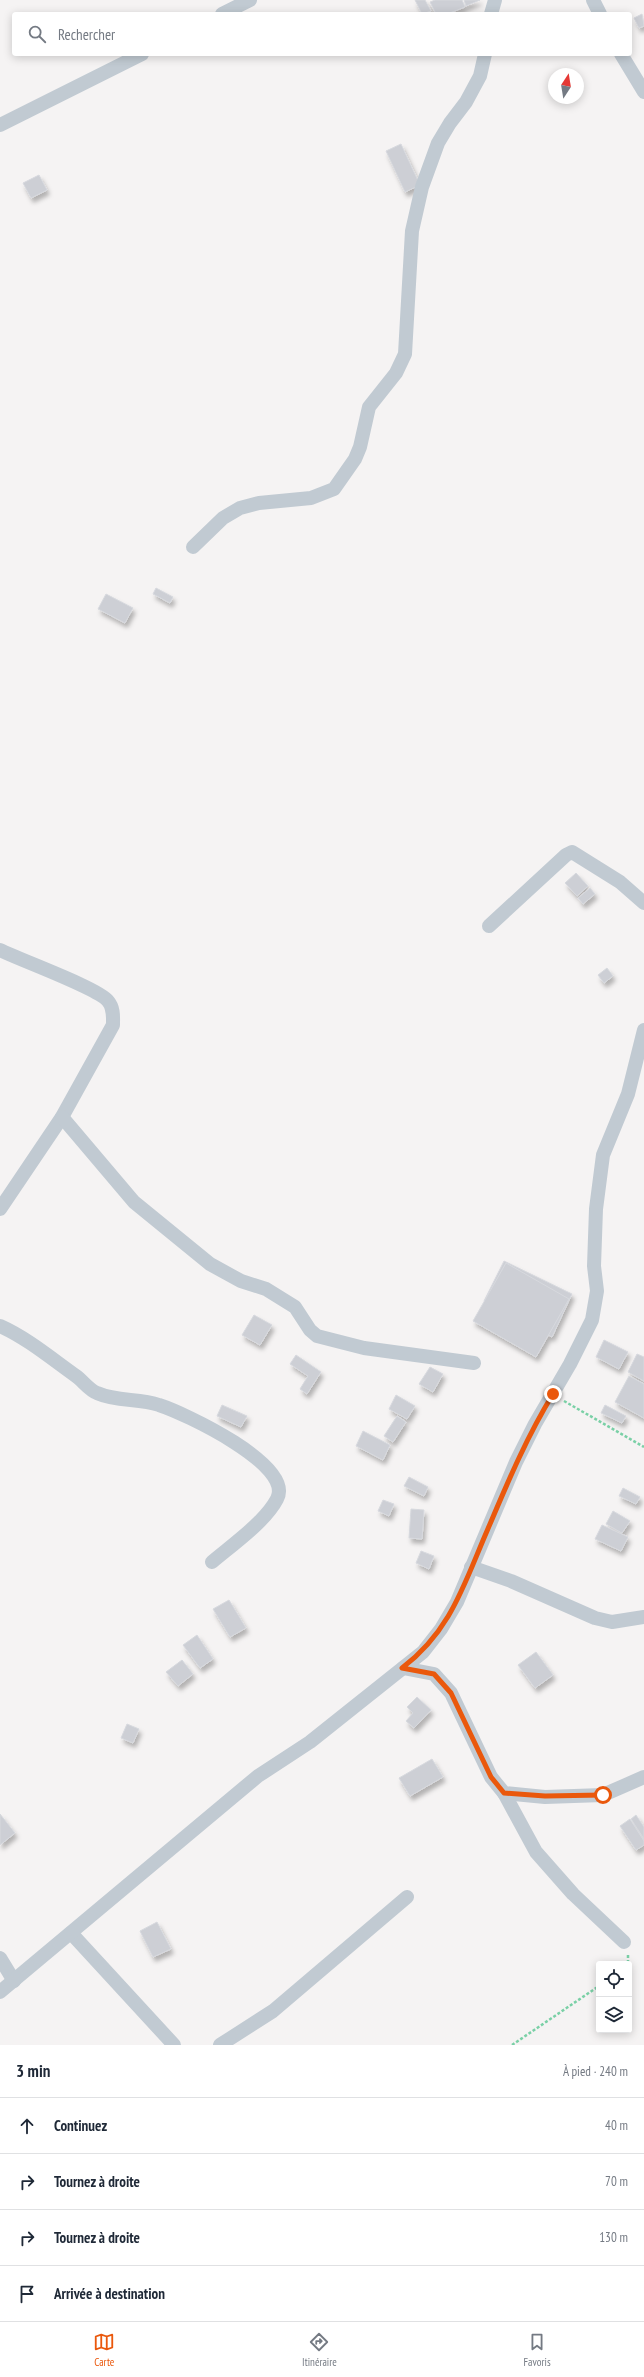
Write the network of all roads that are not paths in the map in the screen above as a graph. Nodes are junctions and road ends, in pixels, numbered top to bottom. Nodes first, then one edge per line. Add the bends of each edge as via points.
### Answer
1 (250, 0) edge
2 (495, 0) edge
3 (593, 0) edge
4 (226, 12) edge
5 (492, 12) edge
6 (599, 12) edge
7 (138, 56) edge
8 (484, 56) edge
9 (622, 56) edge
10 (644, 92) edge
11 (0, 125) edge
12 (193, 547) dead end
13 (644, 903) edge
14 (489, 926) dead end
15 (0, 950) edge
16 (644, 1030) edge
17 (62, 1117) junction
18 (0, 1209) edge
19 (0, 1326) edge
20 (474, 1363) dead end
21 (212, 1562) dead end
22 (471, 1567) junction
23 (644, 1617) edge
24 (402, 1668) junction
25 (644, 1777) edge
26 (504, 1793) junction
27 (407, 1897) dead end
28 (71, 1933) junction
29 (624, 1942) dead end
30 (0, 1958) edge
31 (14, 1981) junction
32 (0, 1992) edge
33 (174, 2045) edge
34 (220, 2045) edge

1 - 4 street
2 - 5 street
3 - 6 street
7 - 11 street
8 - 12 street via 480,76 438,143 422,187 412,232 405,354 396,374 369,407 355,459 334,489 310,498 259,503 240,508 223,518
9 - 10 street
13 - 14 street via 620,882 572,852
15 - 17 street via 86,987 108,1000 113,1012 113,1025
16 - 22 street via 628,1094 603,1154 596,1209 594,1266 597,1291 592,1320 516,1462
17 - 18 street
17 - 20 street via 134,1202 210,1264 241,1281 266,1289 295,1307 317,1336 364,1348
19 - 21 street via 46,1355 95,1392 109,1398 159,1405 237,1443 272,1471 278,1488 278,1498 269,1512
22 - 23 street via 511,1581 595,1618 612,1622
22 - 24 street via 457,1602 441,1629 423,1652
24 - 26 street via 434,1674 451,1693 491,1777
24 - 28 street via 310,1742 258,1776
25 - 26 street via 603,1795 545,1796
26 - 29 street via 536,1852 573,1894
27 - 34 street via 273,2011
28 - 31 street
28 - 33 street
30 - 31 street
31 - 32 street

